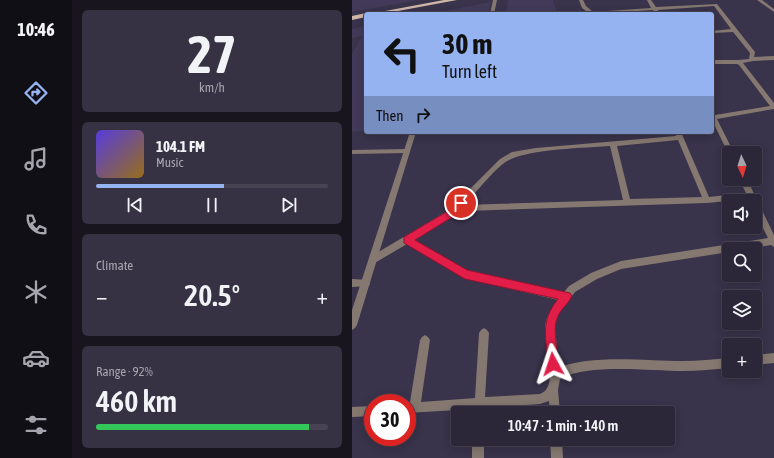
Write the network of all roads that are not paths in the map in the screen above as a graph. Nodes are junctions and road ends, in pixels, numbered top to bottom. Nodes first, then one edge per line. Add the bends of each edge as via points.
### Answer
1 (454, 0) edge
2 (495, 0) edge
3 (582, 0) edge
4 (649, 0) edge
5 (700, 0) edge
6 (759, 0) edge
7 (704, 5) junction
8 (774, 11) edge
9 (384, 12) edge
10 (492, 12) edge
11 (590, 12) edge
12 (656, 12) edge
13 (364, 15) edge
14 (352, 18) edge
15 (735, 30) junction
16 (714, 32) edge
17 (774, 58) edge
18 (752, 59) junction
19 (714, 62) edge
20 (738, 62) junction
21 (774, 107) edge
22 (714, 115) edge
23 (714, 117) edge
24 (412, 134) edge
25 (679, 135) edge
26 (613, 145) junction
27 (728, 146) edge
28 (407, 151) junction
29 (352, 152) edge
30 (707, 200) junction
31 (722, 200) edge
32 (627, 202) junction
33 (451, 213) junction
34 (762, 219) edge
35 (407, 240) junction
36 (773, 242) edge
37 (373, 260) junction
38 (352, 283) edge
39 (366, 283) junction
40 (566, 296) junction
41 (352, 325) edge
42 (484, 333) dead end
43 (425, 340) dead end
44 (774, 358) edge
45 (762, 359) edge
46 (722, 363) edge
47 (554, 376) junction
48 (553, 391) junction
49 (414, 394) edge
50 (479, 406) edge
51 (493, 406) edge
52 (554, 406) edge
53 (416, 408) edge
54 (451, 408) edge
55 (364, 411) edge
56 (352, 412) edge
57 (478, 446) edge
58 (556, 446) edge
59 (478, 458) edge
60 (557, 458) edge

1 - 9 main road
2 - 10 street
3 - 11 street via 584,7
4 - 12 street
5 - 7 street
6 - 8 street
7 - 12 street
7 - 15 street via 717,6
13 - 14 main road
15 - 16 street
15 - 18 street via 753,53
17 - 18 street
18 - 20 street
19 - 20 street
20 - 21 street
21 - 22 street
23 - 27 street
24 - 28 street
25 - 26 street
25 - 30 street
26 - 32 street
26 - 33 street via 514,154 502,161
28 - 29 street
28 - 37 street
30 - 31 street
30 - 32 street
32 - 33 street via 494,206 466,208
33 - 35 street
34 - 36 street
35 - 37 street
35 - 40 street via 465,274
36 - 40 street via 621,265 594,276 572,289
37 - 39 street
38 - 39 street
39 - 41 street
40 - 47 street via 554,312 550,327
42 - 50 street
43 - 49 street
44 - 45 street
46 - 47 street via 684,366 602,365 560,372
47 - 48 street
48 - 51 street via 549,396 540,399
48 - 52 street
53 - 54 street
55 - 56 street
57 - 59 street
58 - 60 street

